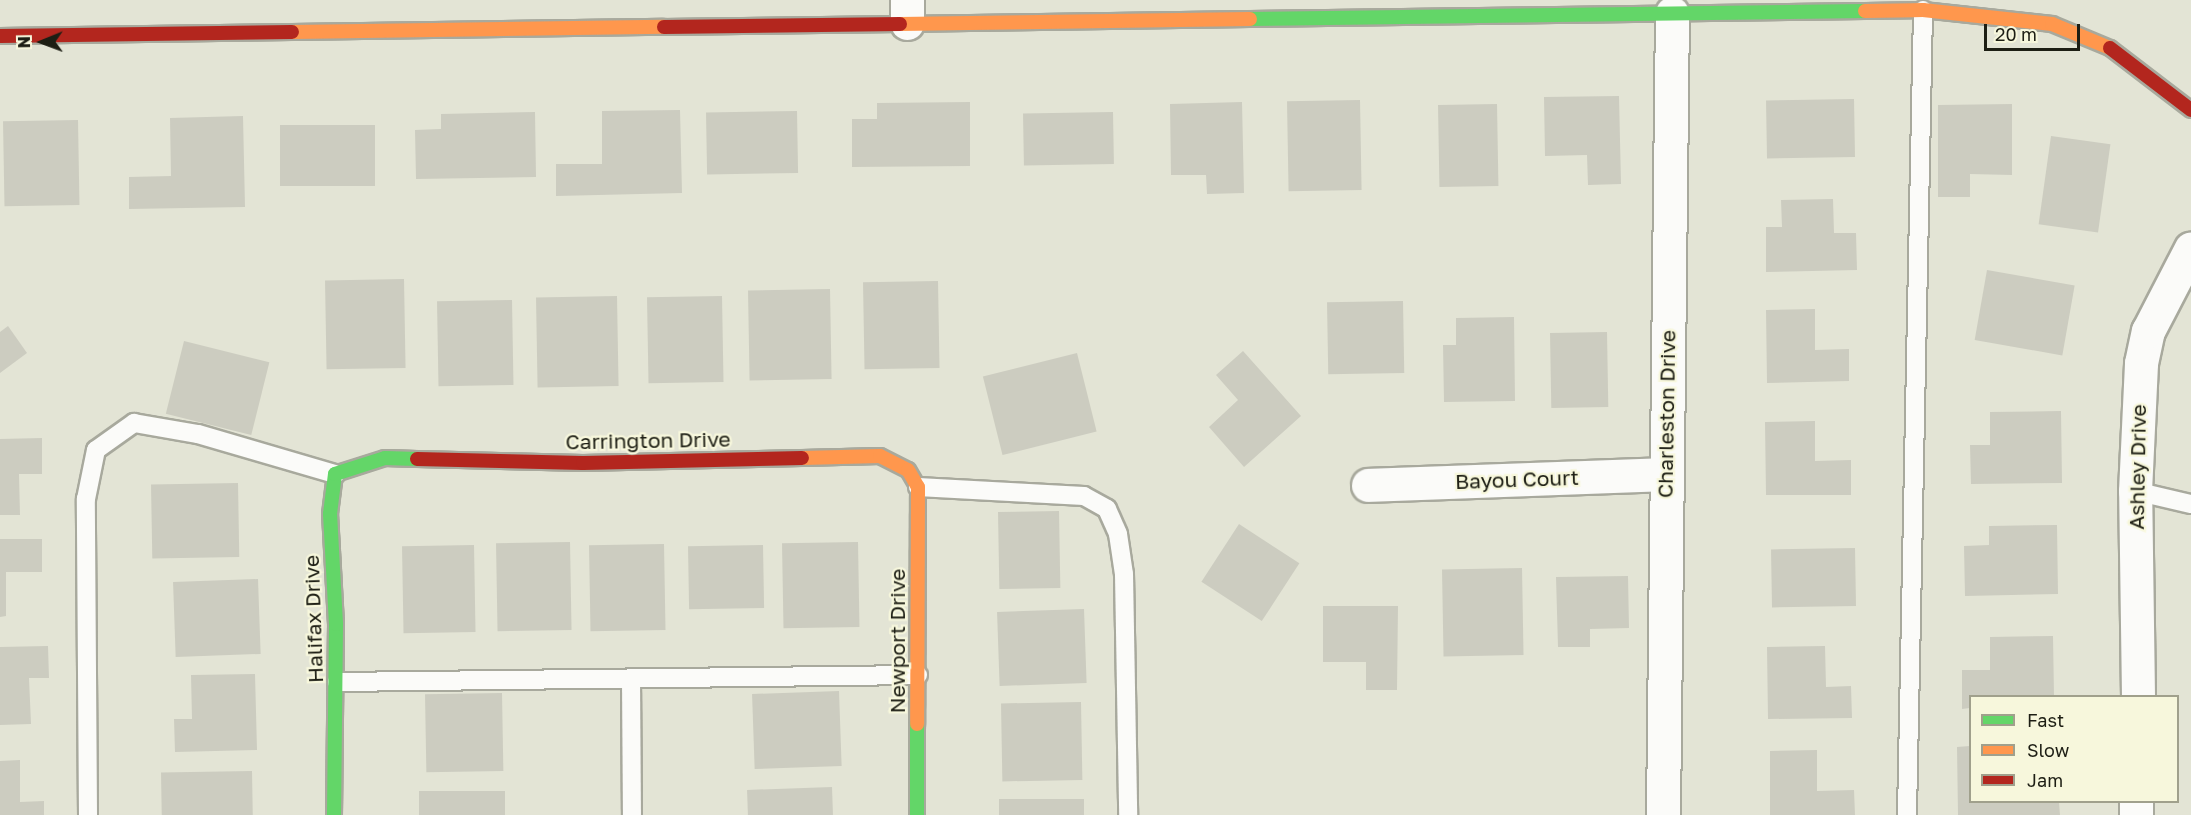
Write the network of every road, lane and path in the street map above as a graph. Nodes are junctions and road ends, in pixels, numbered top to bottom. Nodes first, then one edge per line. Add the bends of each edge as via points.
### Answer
1 (1330, 9) edge
2 (1923, 10) junction
3 (907, 12) edge
4 (1672, 13) junction
5 (0, 36) edge
6 (2191, 110) edge
7 (2191, 249) edge
8 (335, 474) junction
9 (1665, 474) junction
10 (1368, 485) dead end
11 (918, 487) junction
12 (2135, 491) junction
13 (2191, 504) edge
14 (918, 675) junction
15 (630, 679) junction
16 (337, 682) junction
17 (2138, 695) edge
18 (88, 815) edge
19 (334, 815) edge
20 (632, 815) edge
21 (917, 815) edge
22 (1128, 815) edge
23 (1663, 815) edge
24 (1907, 815) edge

1 - 3 street
1 - 4 street
2 - 4 street
2 - 6 street via 2052,24 2108,46
2 - 24 lane
3 - 5 street
4 - 9 street, Charleston Drive
7 - 12 street, Ashley Drive via 2148,331 2141,363
8 - 11 street, Carrington Drive via 385,458 583,463 880,456 908,470
8 - 16 street, Halifax Drive via 330,514
8 - 18 lane via 198,434 134,423 96,450 86,499
9 - 10 street, Bayou Court
9 - 23 street, Charleston Drive
11 - 14 street, Newport Drive
11 - 22 lane via 1084,496 1107,509 1118,534 1124,574
12 - 13 lane
12 - 17 street, Ashley Drive
14 - 15 lane
14 - 21 street, Newport Drive
15 - 16 lane
15 - 20 lane
16 - 19 street, Halifax Drive

